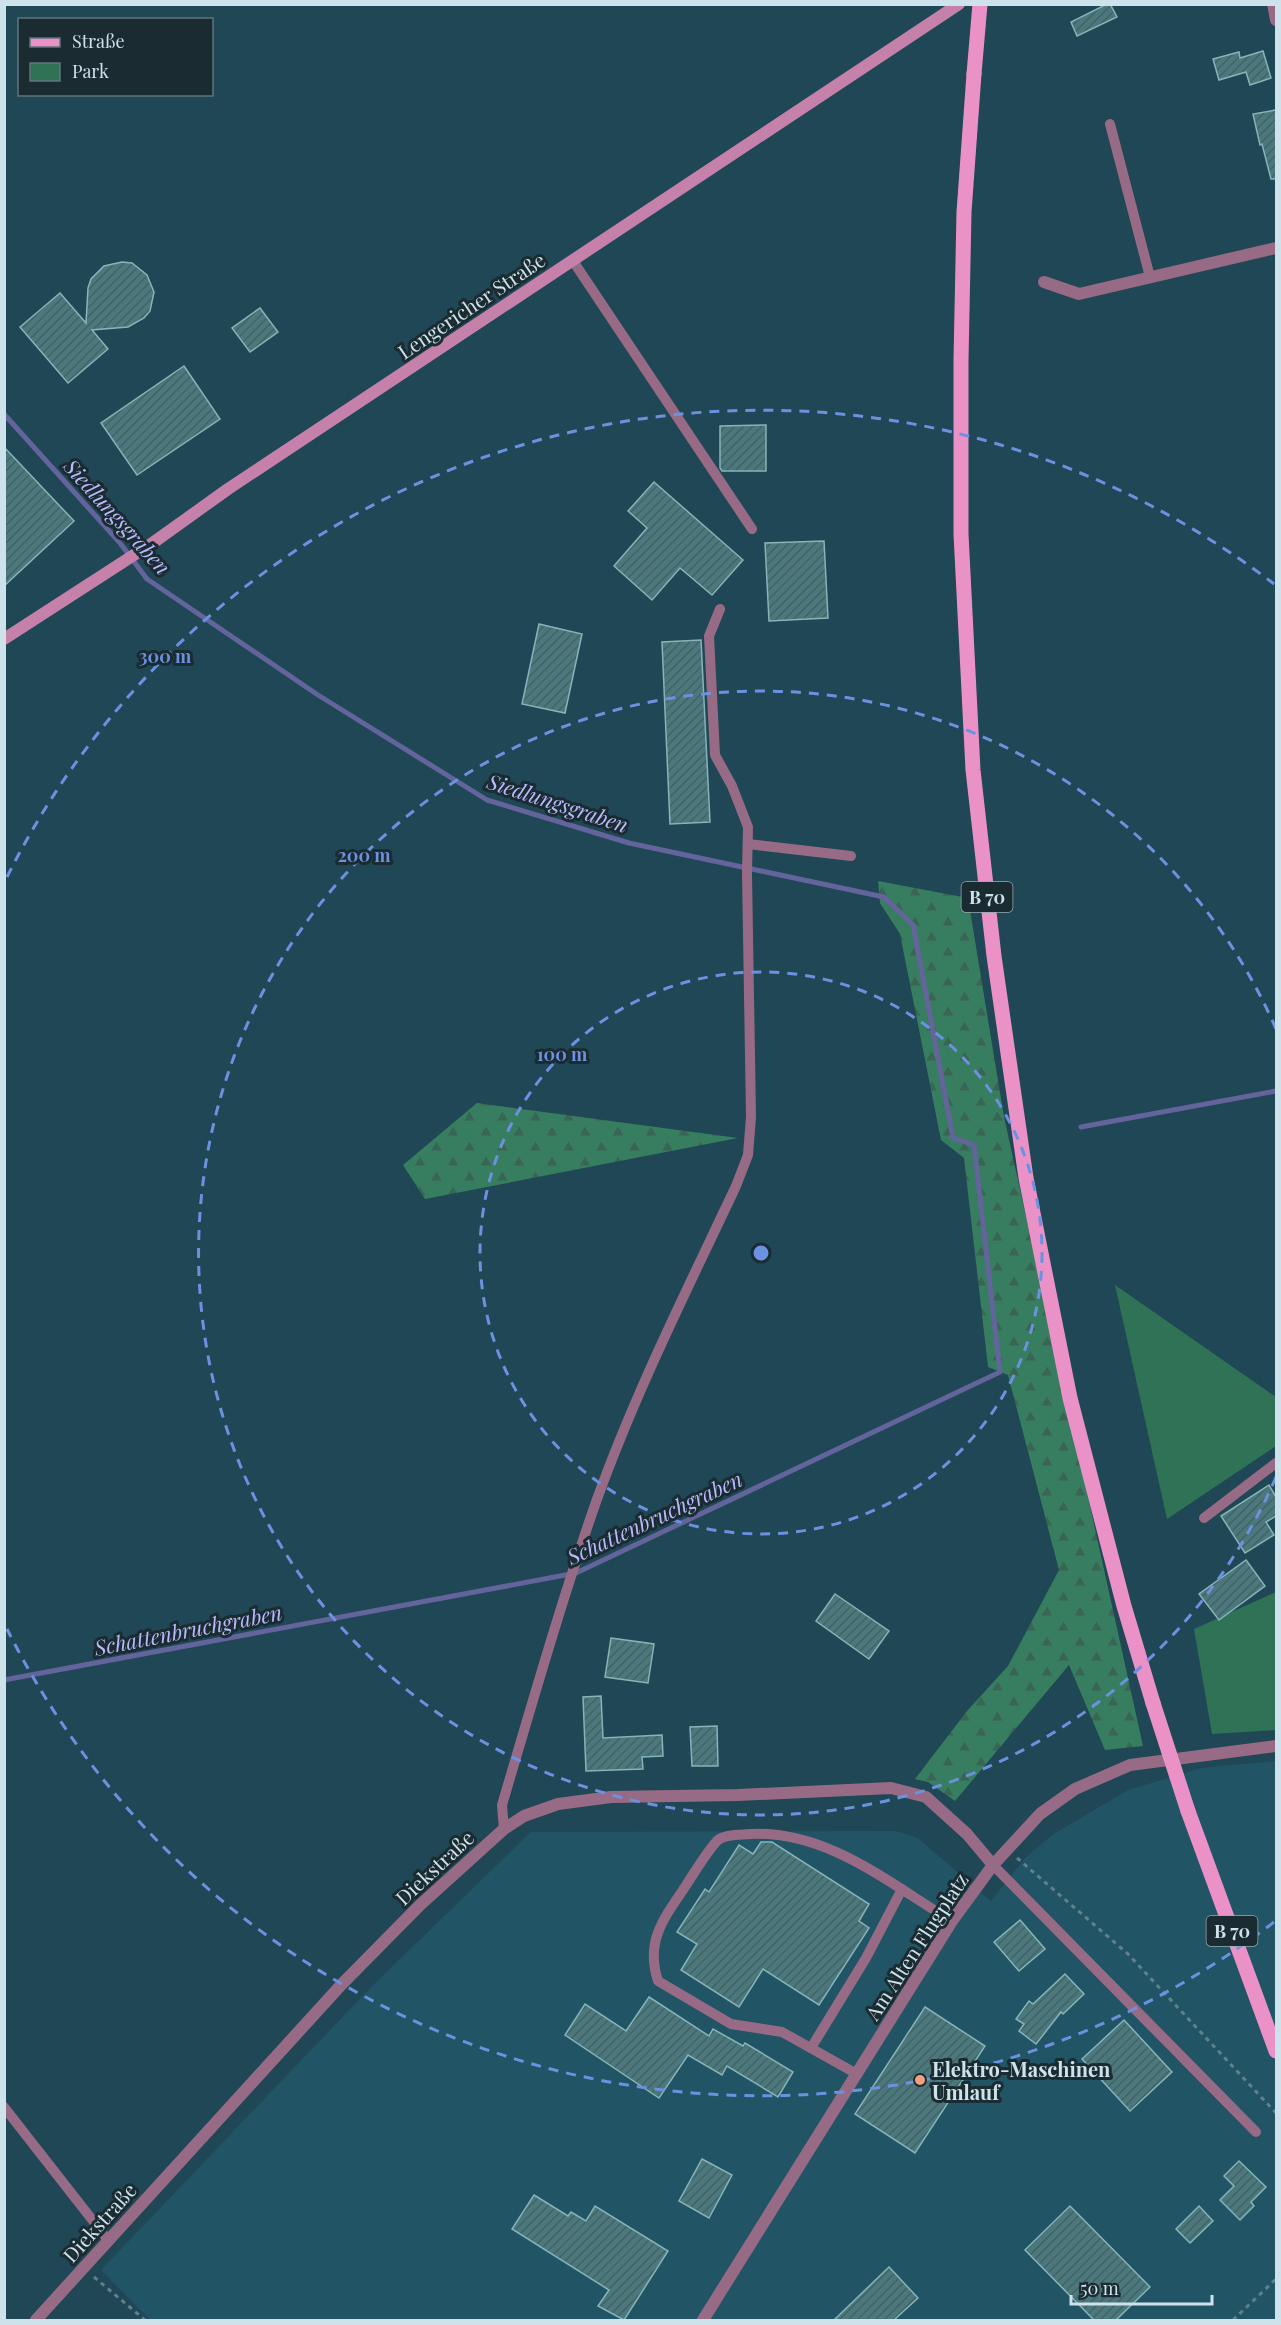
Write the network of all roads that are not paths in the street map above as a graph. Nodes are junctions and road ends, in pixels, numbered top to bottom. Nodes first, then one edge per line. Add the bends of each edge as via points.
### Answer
1 (959, 4) edge
2 (980, 4) edge
3 (1273, 4) edge
4 (1276, 20) edge
5 (1110, 124) dead end
6 (1276, 248) edge
7 (573, 261) junction
8 (1150, 277) junction
9 (1044, 282) dead end
10 (752, 529) dead end
11 (720, 609) dead end
12 (4, 639) edge
13 (748, 849) junction
14 (851, 856) dead end
15 (1276, 1463) edge
16 (1204, 1518) dead end
17 (1276, 1746) edge
18 (504, 1829) junction
19 (993, 1864) junction
20 (902, 1889) junction
21 (952, 1921) junction
22 (811, 2048) junction
23 (1276, 2051) edge
24 (857, 2074) junction
25 (4, 2107) edge
26 (1256, 2132) dead end
27 (108, 2240) junction
28 (36, 2320) edge
29 (703, 2320) edge

1 - 7 main road, Lengericher Straße
2 - 23 main road, B 70, bridge via 964,212 961,534 973,770 994,956 1029,1189 1070,1398 1153,1703
3 - 4 street
5 - 8 lane
6 - 8 street
7 - 10 lane
7 - 12 main road, Lengericher Straße
8 - 9 street via 1079,294
11 - 13 lane via 709,636 716,755 748,827
13 - 14 lane
13 - 18 lane via 752,1117 748,1155 644,1383 597,1500 567,1586 502,1805
15 - 16 lane
17 - 19 street, Am Alten Flugplatz via 1130,1765 1075,1790 1040,1814
18 - 19 street, Diekstraße via 524,1816 558,1804 611,1797 891,1788 926,1797
18 - 27 street, Diekstraße via 420,1905 342,1984
19 - 21 street, Am Alten Flugplatz
19 - 26 lane
20 - 21 lane
20 - 22 lane via 866,1958
20 - 22 lane via 831,1850 786,1836 734,1835 719,1840 663,1918 652,1964 658,1981 731,2024 782,2032
21 - 24 street, Am Alten Flugplatz
22 - 24 lane
24 - 29 street, Am Alten Flugplatz
25 - 27 lane
27 - 28 street, Diekstraße

